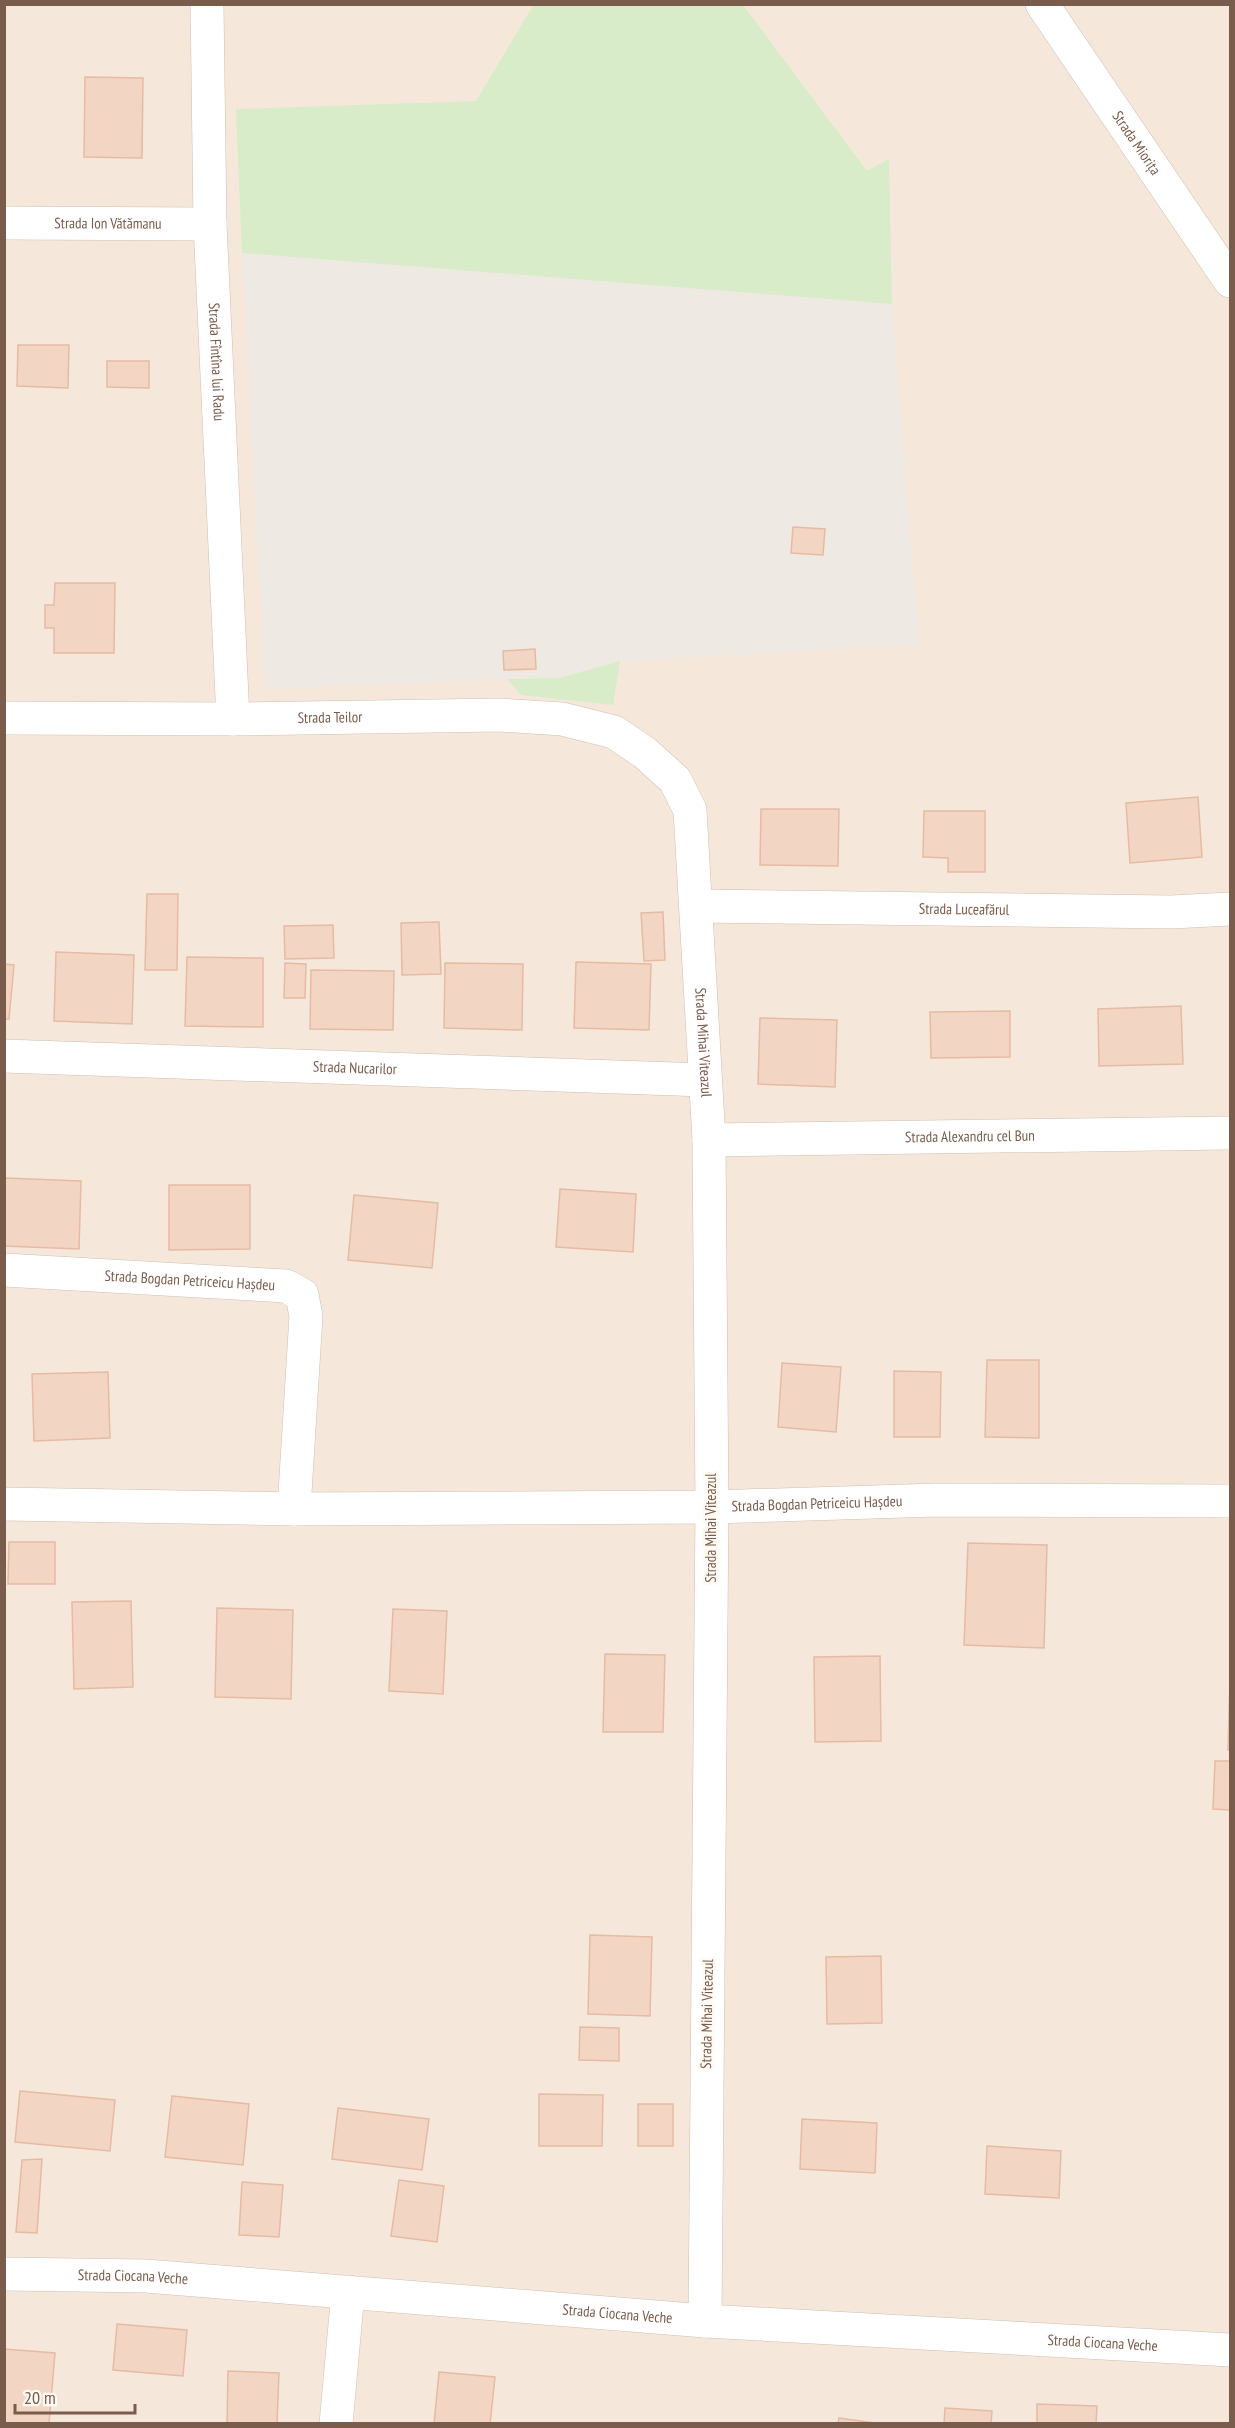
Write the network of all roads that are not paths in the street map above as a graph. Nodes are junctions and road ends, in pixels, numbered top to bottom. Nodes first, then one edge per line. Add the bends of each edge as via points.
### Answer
1 (207, 4) edge
2 (1042, 4) edge
3 (4, 223) edge
4 (210, 224) junction
5 (1230, 281) edge
6 (4, 718) edge
7 (233, 719) junction
8 (645, 753) joint
9 (697, 906) junction
10 (1230, 909) edge
11 (4, 1056) edge
12 (705, 1080) junction
13 (1230, 1133) edge
14 (709, 1140) junction
15 (4, 1270) edge
16 (1230, 1501) edge
17 (4, 1503) edge
18 (712, 1507) junction
19 (294, 1509) junction
20 (4, 2274) edge
21 (348, 2292) junction
22 (705, 2321) junction
23 (1230, 2350) edge
24 (336, 2424) edge

1 - 4 street, Strada Fîntîna lui Radu
2 - 5 street, Strada Miorița
3 - 4 street, Strada Ion Vătămanu
4 - 7 street, Strada Fîntîna lui Radu
6 - 7 street, Strada Teilor
7 - 8 street, Strada Teilor via 478,715 562,719 614,732
8 - 9 street, Strada Mihai Viteazul via 675,780 690,810
9 - 10 street, Strada Luceafărul via 1171,912
9 - 12 street, Strada Mihai Viteazul
11 - 12 street, Strada Nucarilor
12 - 14 street, Strada Mihai Viteazul
13 - 14 street, Strada Alexandru cel Bun
14 - 18 street, Strada Mihai Viteazul
15 - 19 street, Strada Bogdan Petriceicu Hașdeu via 286,1286 302,1295 306,1316
16 - 18 street, Strada Bogdan Petriceicu Hașdeu via 938,1500
17 - 19 street, Strada Bogdan Petriceicu Hașdeu
18 - 19 street, Strada Bogdan Petriceicu Hașdeu
18 - 22 street, Strada Mihai Viteazul
20 - 21 street, Strada Ciocana Veche via 146,2276
21 - 22 street, Strada Ciocana Veche
21 - 24 street
22 - 23 street, Strada Ciocana Veche

